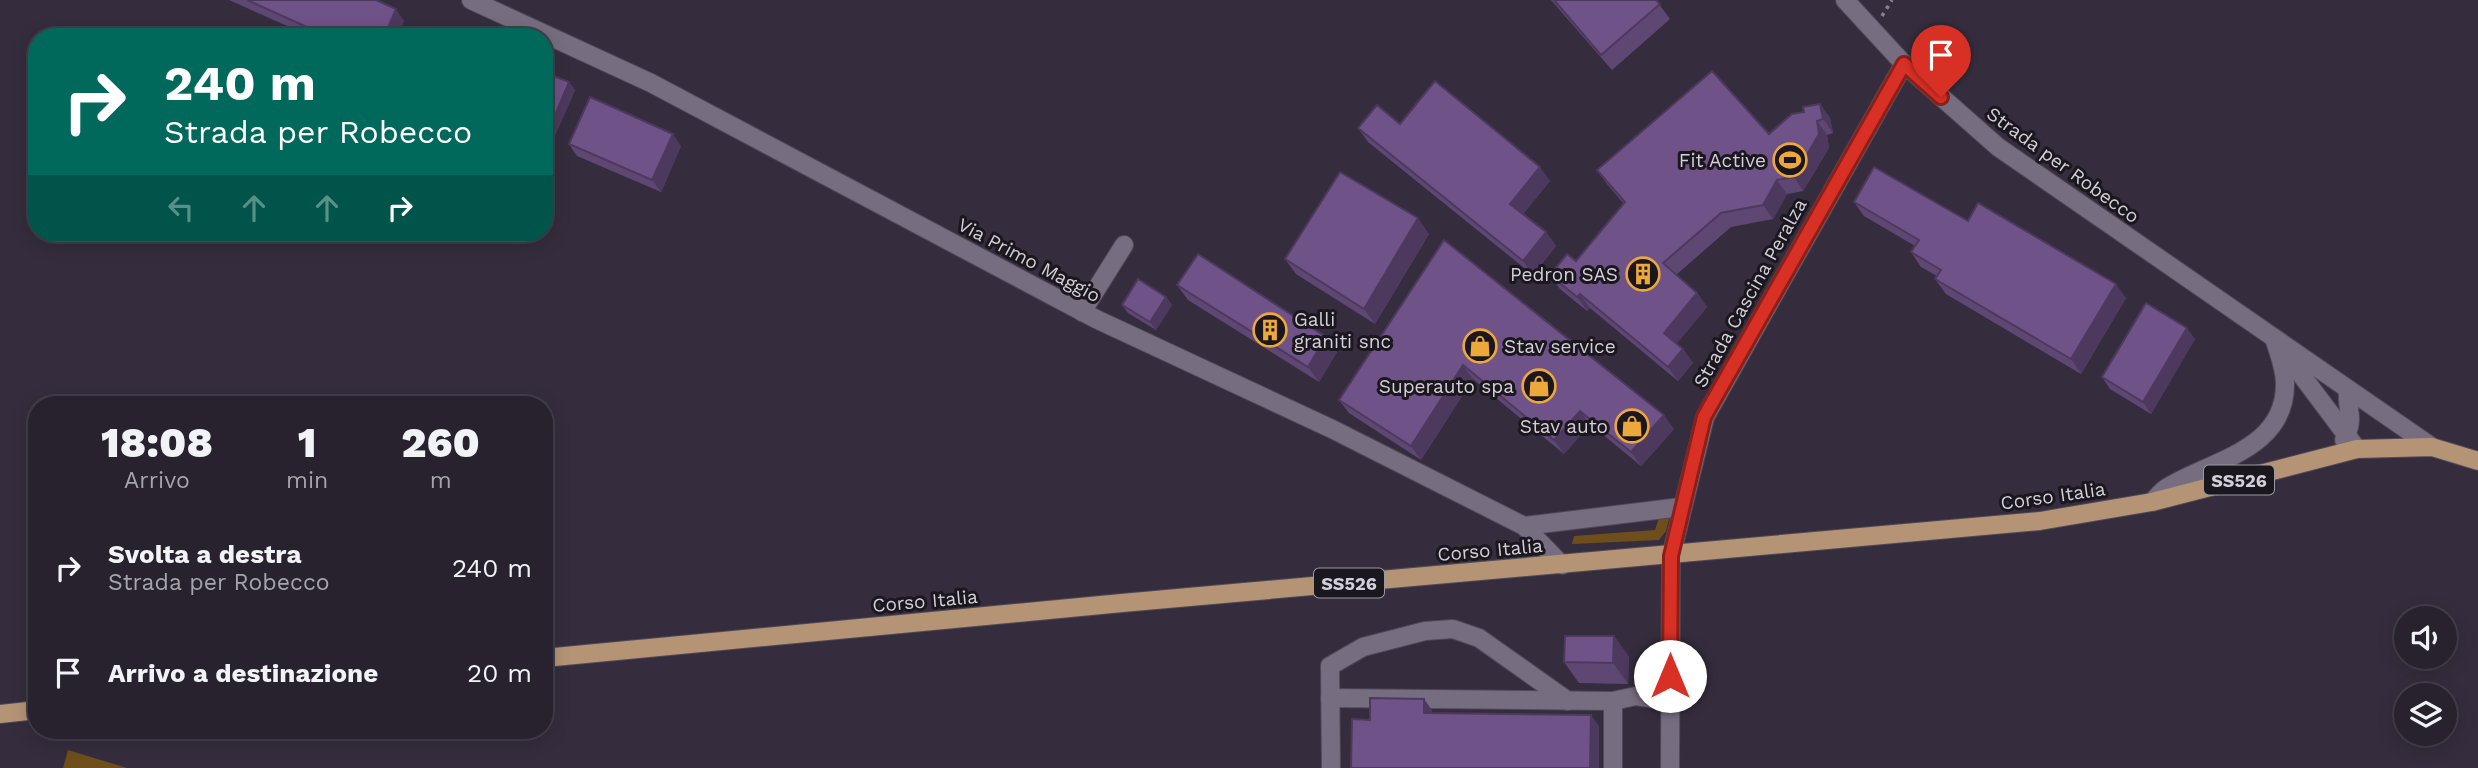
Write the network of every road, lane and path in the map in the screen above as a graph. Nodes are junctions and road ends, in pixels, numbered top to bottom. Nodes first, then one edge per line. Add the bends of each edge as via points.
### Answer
1 (471, 0) edge
2 (1845, 0) edge
3 (532, 28) edge
4 (553, 38) edge
5 (1904, 64) junction
6 (1124, 245) dead end
7 (1082, 312) junction
8 (2275, 341) junction
9 (2348, 390) junction
10 (2351, 442) junction
11 (2432, 447) junction
12 (2478, 461) edge
13 (2152, 502) junction
14 (1681, 507) junction
15 (1524, 526) junction
16 (1671, 556) junction
17 (1562, 565) junction
18 (553, 657) edge
19 (1330, 698) junction
20 (1568, 701) junction
21 (1613, 701) junction
22 (1670, 701) junction
23 (28, 711) edge
24 (0, 714) edge
25 (1331, 768) edge
26 (1612, 768) edge
27 (1670, 768) edge

1 - 3 street, Via Primo Maggio
2 - 5 street, Strada per Robecco
4 - 7 street, Via Primo Maggio via 651,83
5 - 8 street, Strada per Robecco via 1998,148
5 - 14 street, Strada Cascina Peralza via 1704,417
6 - 7 street
7 - 15 street, Via Primo Maggio via 1332,429
8 - 9 street, Strada per Robecco
8 - 10 street, Strada per Robecco
8 - 13 street via 2285,381 2283,406 2266,432 2241,454 2166,487
9 - 10 street
9 - 11 street, Strada per Robecco
10 - 11 main road, Corso Italia / SS526
10 - 13 main road, Corso Italia / SS526 via 2326,457
11 - 12 main road, SS526
13 - 16 main road, Corso Italia / SS526 via 2040,521
14 - 15 street
14 - 16 street, Strada Cascina Peralza
15 - 17 street, Via Primo Maggio
16 - 17 main road, Corso Italia / SS526
16 - 22 street, Strada Cascina Peralza
17 - 18 main road, Corso Italia / SS526
19 - 20 street
19 - 20 street via 1331,666 1363,647 1425,631 1453,629 1479,638
19 - 25 street
20 - 21 street
21 - 22 street via 1636,696
21 - 26 street
22 - 27 street, Strada Cascina Peralza
23 - 24 main road

